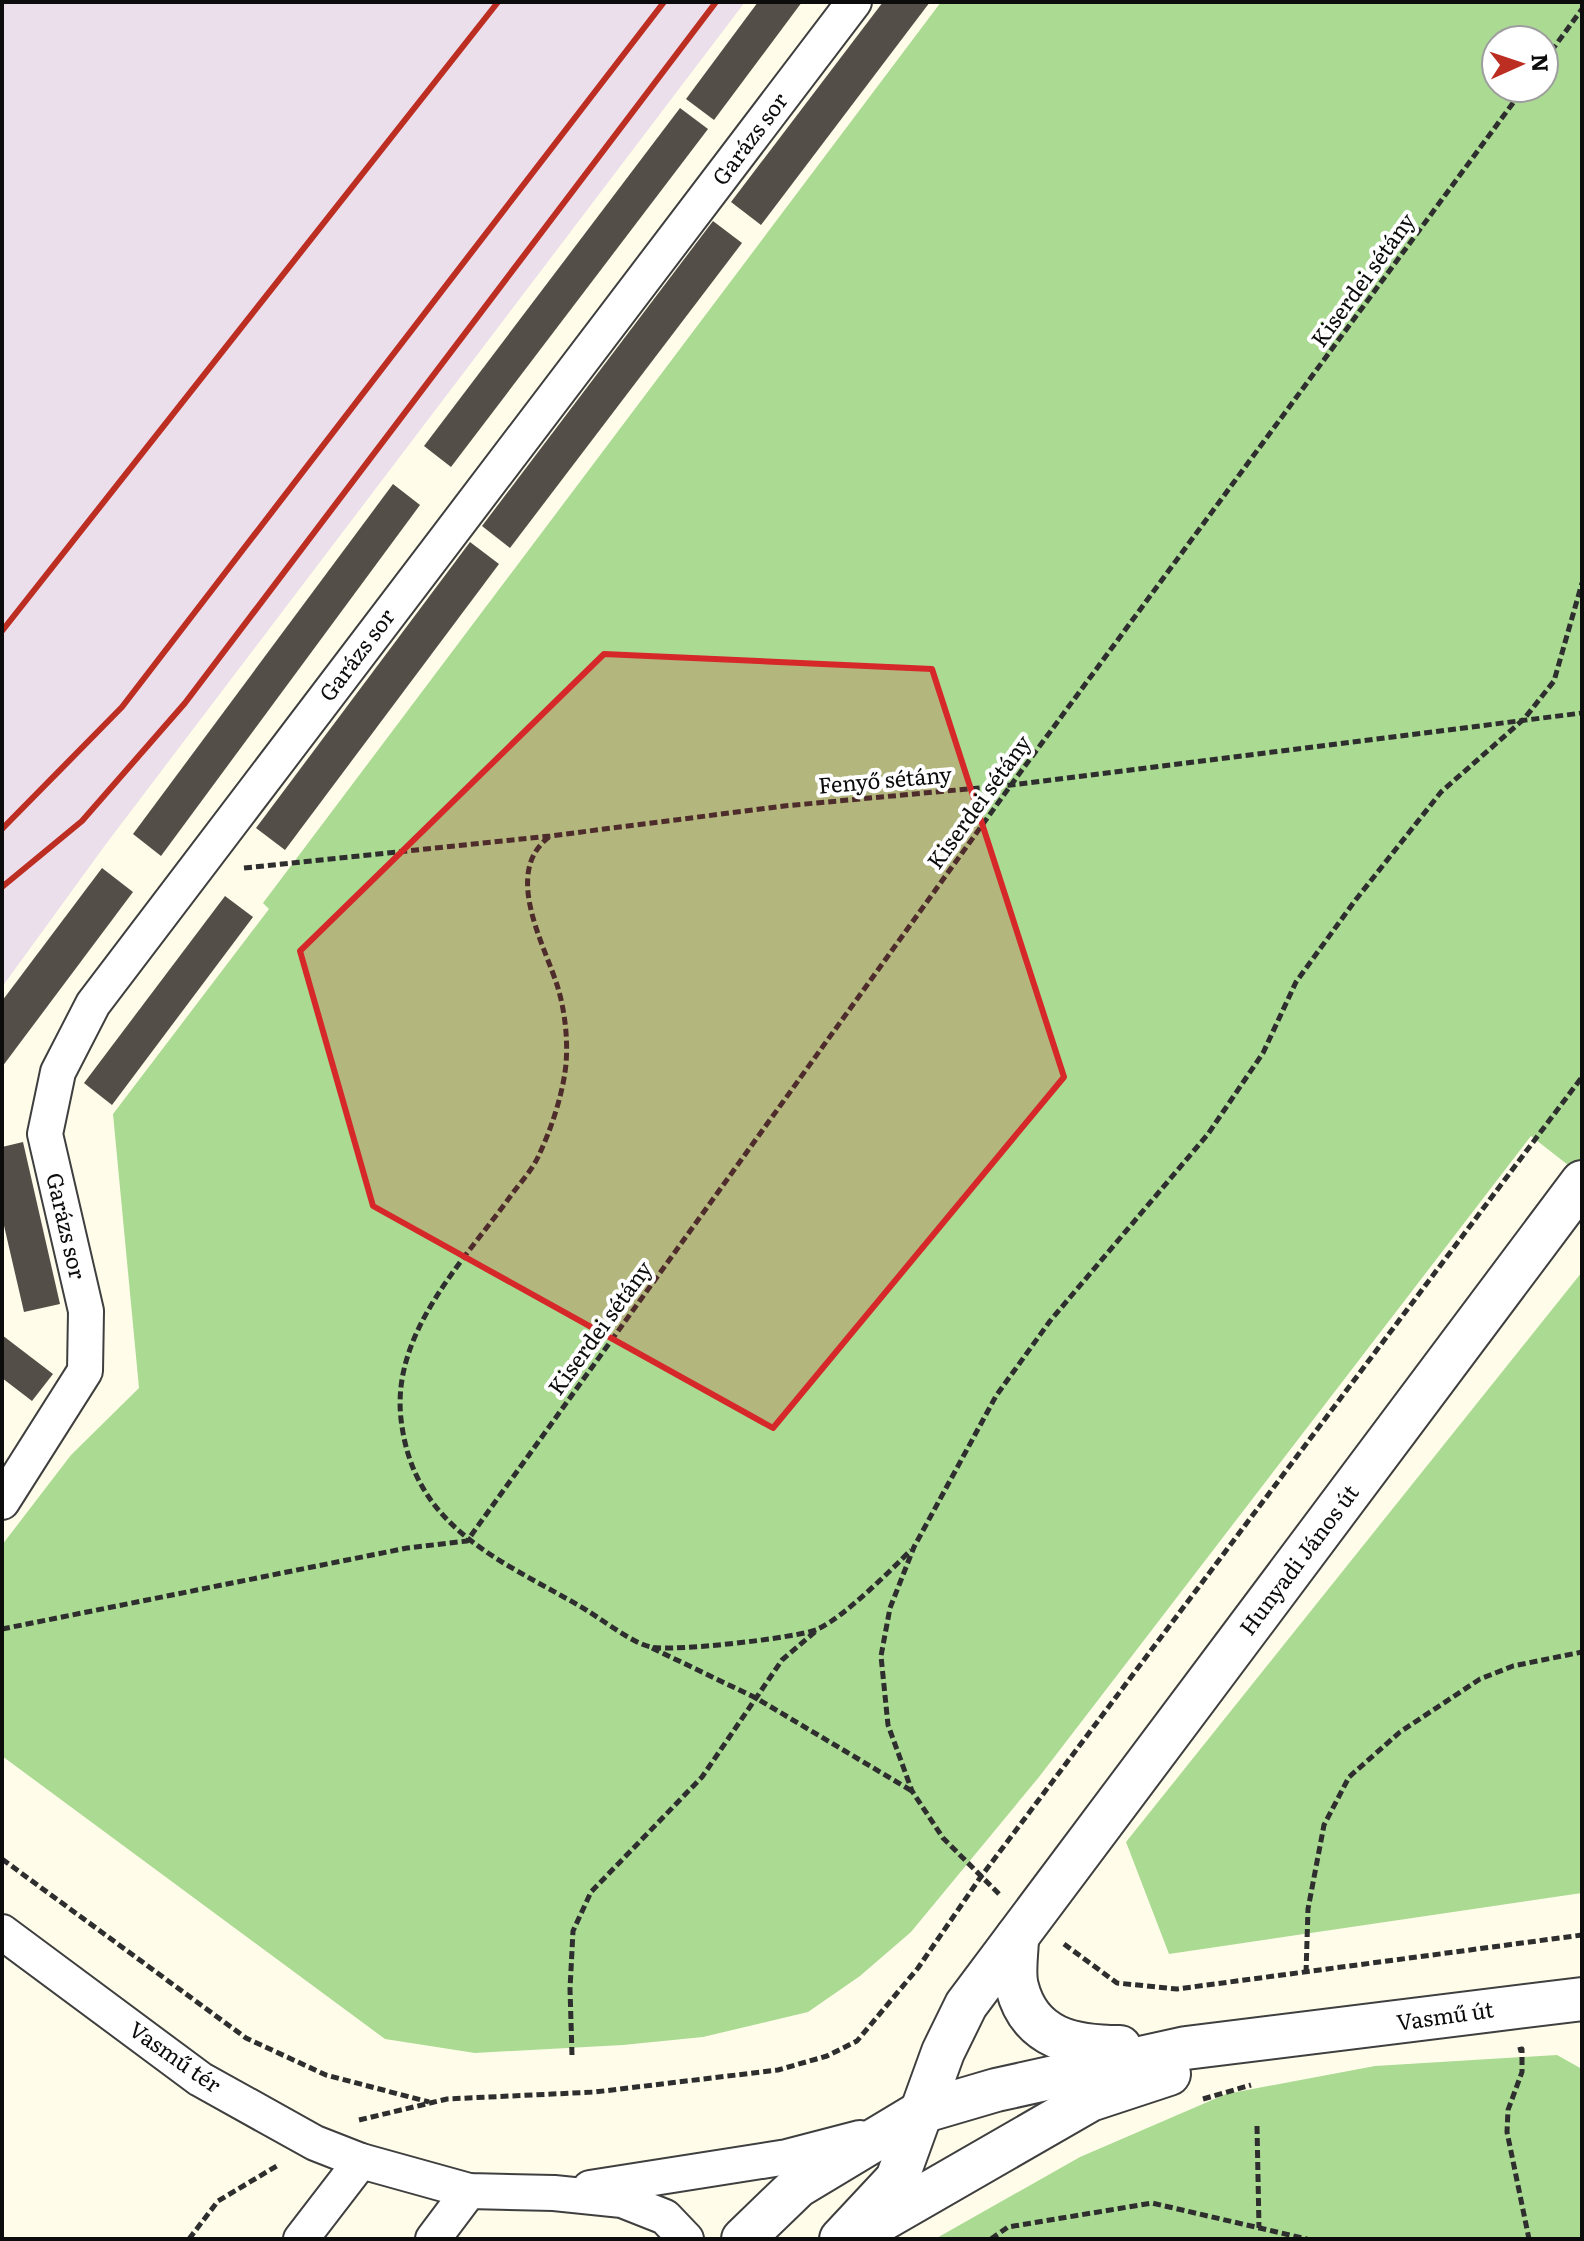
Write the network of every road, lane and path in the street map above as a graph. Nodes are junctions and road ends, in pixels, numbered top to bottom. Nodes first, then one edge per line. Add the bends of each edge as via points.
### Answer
1 (854, 2) edge
2 (1582, 9) edge
3 (1560, 39) edge
4 (1512, 104) edge
5 (1582, 583) edge
6 (1582, 713) edge
7 (1524, 719) junction
8 (1011, 785) junction
9 (550, 836) junction
10 (191, 873) junction
11 (1582, 1077) edge
12 (1582, 1182) edge
13 (2, 1502) edge
14 (467, 1541) junction
15 (914, 1547) junction
16 (2, 1629) edge
17 (818, 1630) junction
18 (651, 1647) junction
19 (1582, 1652) edge
20 (756, 1698) junction
21 (912, 1791) junction
22 (2, 1859) edge
23 (980, 1878) junction
24 (1023, 1928) junction
25 (2, 1932) edge
26 (1582, 1935) edge
27 (1306, 1973) junction
28 (1582, 1999) edge
29 (1308, 2035) junction
30 (1186, 2048) junction
31 (1506, 2051) dead end
32 (572, 2055) dead end
33 (1255, 2084) dead end
34 (430, 2102) junction
35 (1197, 2102) dead end
36 (921, 2112) junction
37 (1257, 2126) dead end
38 (315, 2143) junction
39 (361, 2161) junction
40 (469, 2191) junction
41 (554, 2193) junction
42 (1259, 2228) junction
43 (189, 2239) edge
44 (301, 2239) edge
45 (433, 2239) edge
46 (686, 2239) edge
47 (743, 2239) edge
48 (841, 2239) edge
49 (852, 2239) edge
50 (991, 2239) edge
51 (1307, 2239) edge
52 (1529, 2239) edge

1 - 10 street, Garázs sor
2 - 3 path
4 - 8 path, Kiserdei sétány
5 - 7 path via 1554,681
6 - 7 path, Fenyő sétány
7 - 8 path, Fenyő sétány
7 - 15 path via 1441,792 1354,902 1296,982 1263,1053 1208,1134 1050,1321 996,1396
8 - 9 path, Fenyő sétány via 784,806
8 - 14 path, Kiserdei sétány
9 - 10 path, Fenyő sétány
9 - 14 path via 541,843 531,867 528,892 566,1023 566,1065 556,1107 538,1158 451,1278 407,1350 399,1384 401,1422 423,1492
10 - 13 street, Garázs sor via 93,1004 58,1072 45,1134 86,1311 85,1371
11 - 23 path
12 - 24 street, Hunyadi János út
14 - 16 path via 407,1548
14 - 18 path
15 - 17 path
15 - 21 path via 890,1608 881,1656 888,1725
17 - 18 path
17 - 20 path via 782,1660
18 - 20 path
19 - 27 path via 1513,1666 1480,1679 1400,1732 1349,1777 1324,1825 1308,1909
20 - 21 path
20 - 32 path via 702,1777 591,1892 573,1931
21 - 23 path via 943,1838
22 - 34 path via 246,2038 326,2075
23 - 34 path via 918,1968 857,2041 827,2056 778,2070 639,2087
24 - 27 path via 1117,1983 1177,1989
24 - 30 street via 1016,1987 1042,2031 1065,2043 1095,2047
24 - 36 street, Hunyadi János út via 966,2005
25 - 38 street, Vasmű tér via 200,2079
26 - 27 path
28 - 29 street, Vasmű út
29 - 30 street
29 - 49 street via 1090,2100
30 - 36 street via 1072,2070
31 - 52 path via 1522,2049 1522,2072 1508,2110 1507,2132
33 - 35 path
34 - 38 path via 356,2121
36 - 41 street via 845,2144 787,2157
36 - 47 street via 798,2186
36 - 48 street via 897,2179
37 - 42 path
38 - 39 street, Vasmű tér
38 - 43 path via 218,2201
39 - 40 street, Vasmű tér
39 - 44 street
40 - 41 street, Vasmű tér
40 - 45 street
41 - 46 street via 622,2200 665,2217
42 - 50 path via 1152,2203 1008,2227
42 - 51 path

